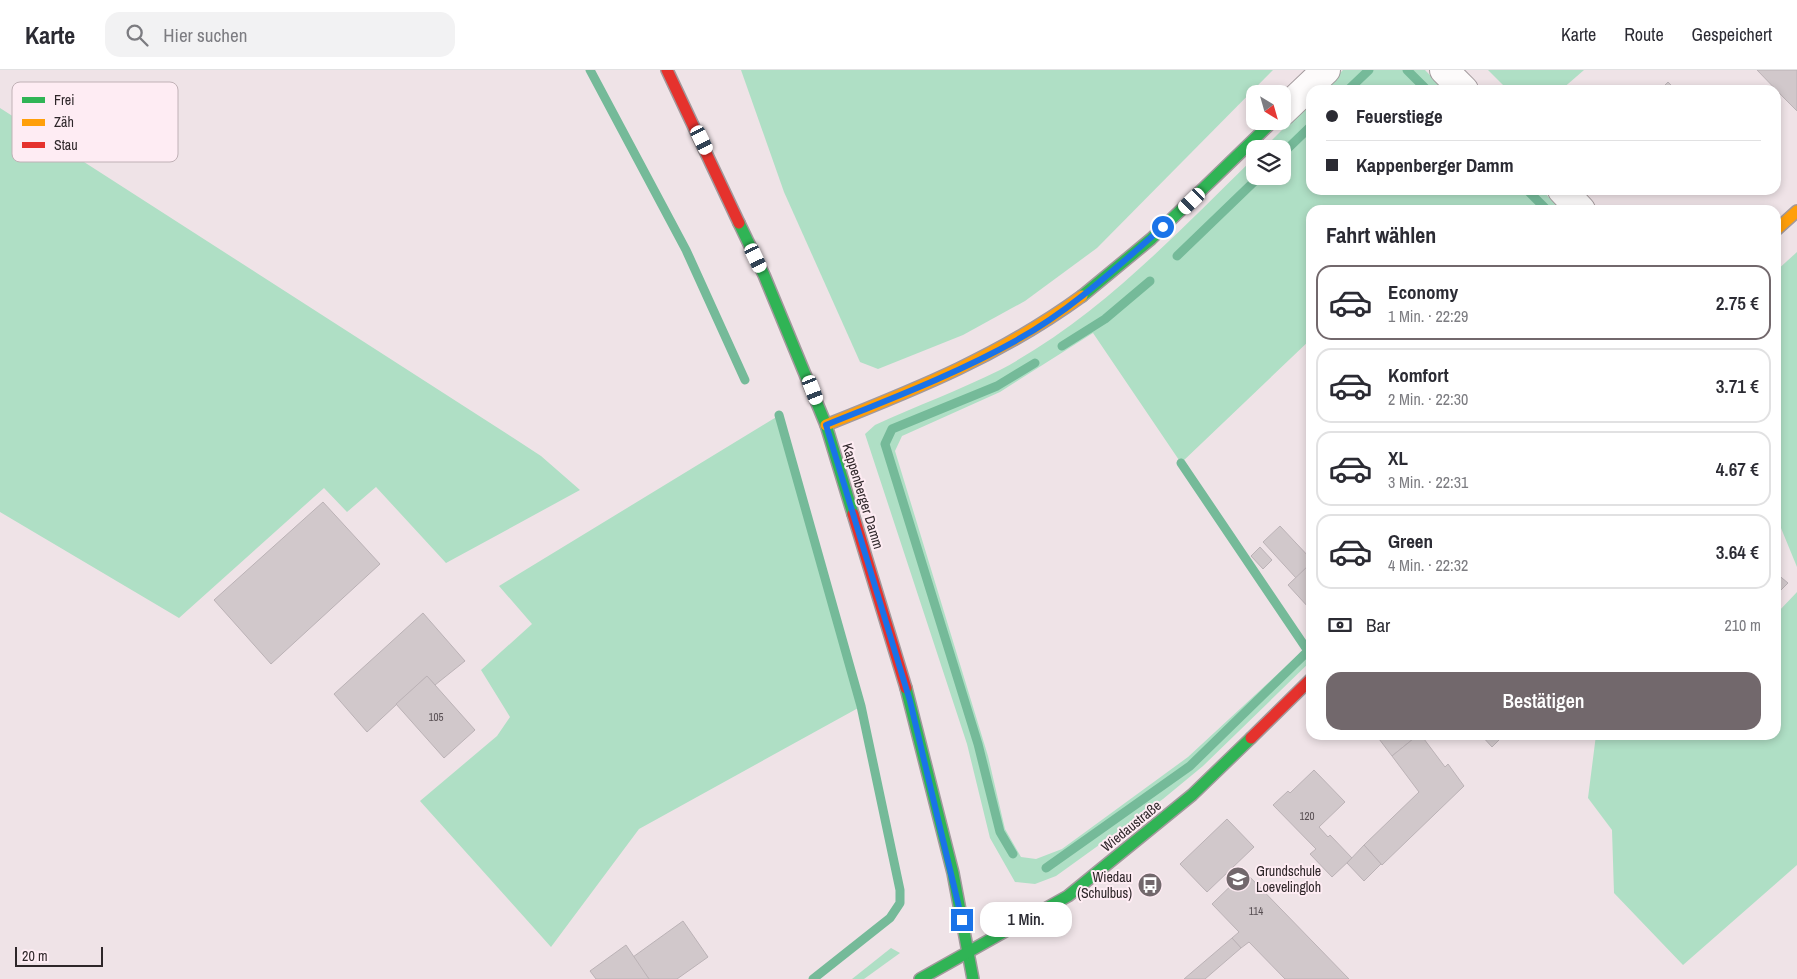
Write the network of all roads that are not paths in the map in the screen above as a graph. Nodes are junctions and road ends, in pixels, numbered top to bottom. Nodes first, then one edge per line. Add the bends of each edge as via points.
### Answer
1 (667, 70) edge
2 (1326, 70) edge
3 (1444, 70) edge
4 (1310, 85) edge
5 (1459, 85) edge
6 (1306, 89) edge
7 (1291, 103) edge
8 (1264, 130) edge
9 (1567, 195) edge
10 (1576, 205) edge
11 (1797, 211) edge
12 (1781, 225) edge
13 (826, 425) junction
14 (1306, 685) edge
15 (969, 952) junction
16 (920, 979) edge
17 (973, 979) edge

1 - 13 main road, Kappenberger Damm via 764,275
2 - 4 street
3 - 5 street
6 - 7 street
8 - 13 main road via 1178,214 1088,292 1017,340 936,380
9 - 10 street
11 - 12 main road
13 - 15 main road, Kappenberger Damm via 910,701 953,873
14 - 15 main road, Wiedaustraße via 1192,796 1068,896
15 - 16 main road, Wiedaustraße
15 - 17 main road, Kappenberger Damm

